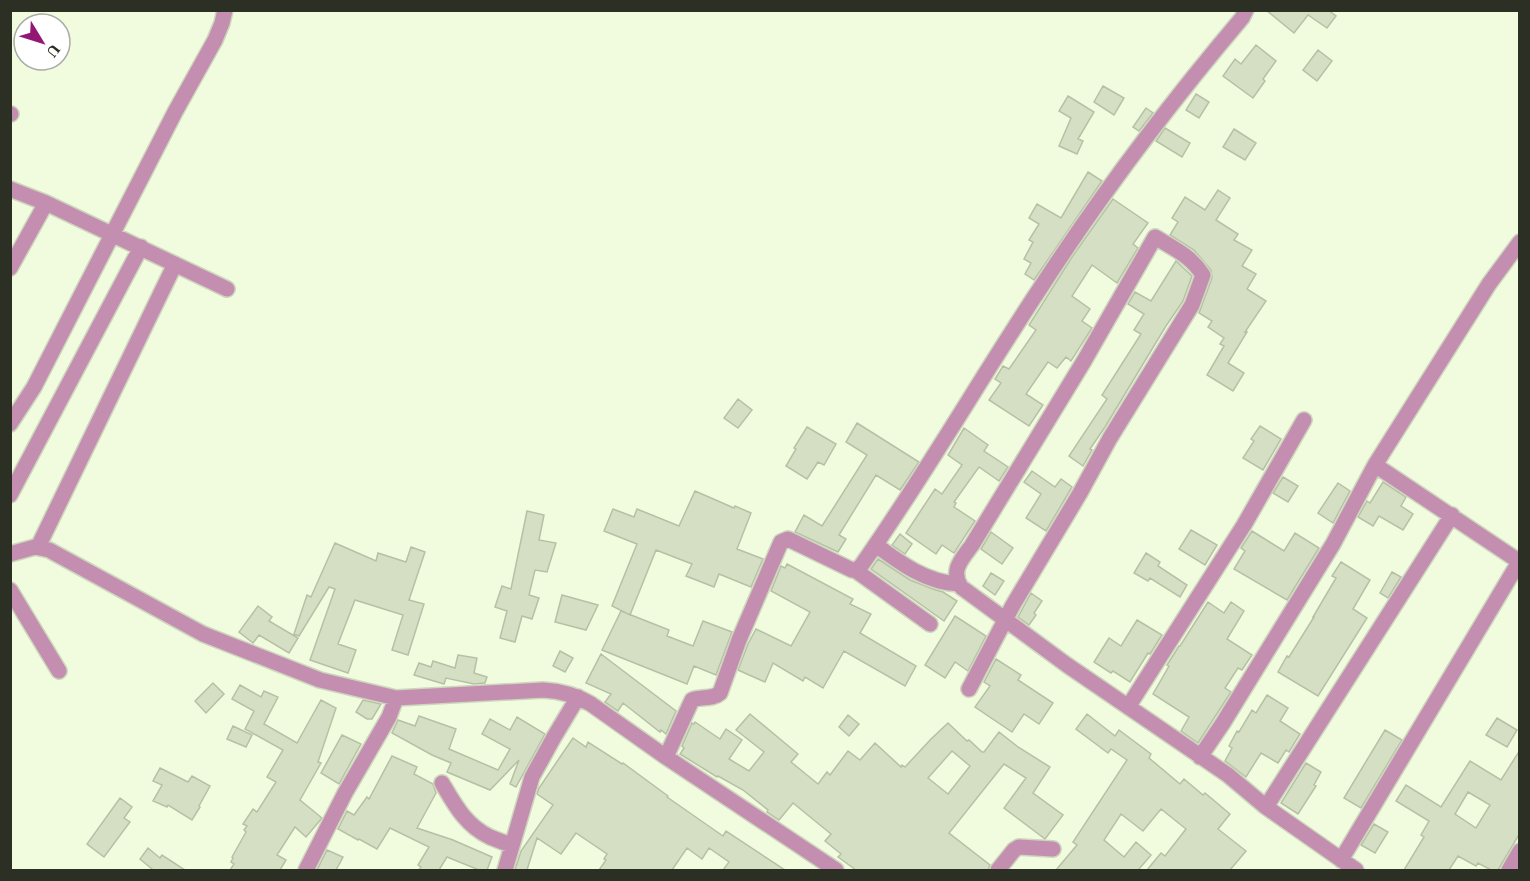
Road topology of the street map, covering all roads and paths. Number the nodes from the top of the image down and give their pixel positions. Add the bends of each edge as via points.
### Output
1 (225, 10) edge
2 (1246, 10) edge
3 (10, 189) edge
4 (46, 202) junction
5 (112, 233) junction
6 (1520, 242) edge
7 (141, 247) junction
8 (175, 264) junction
9 (10, 268) edge
10 (227, 289) dead end
11 (1304, 420) dead end
12 (10, 424) edge
13 (1375, 465) junction
14 (10, 495) edge
15 (1452, 515) junction
16 (876, 544) junction
17 (38, 547) junction
18 (10, 554) edge
19 (1519, 562) edge
20 (855, 570) junction
21 (959, 584) junction
22 (10, 590) edge
23 (1005, 620) junction
24 (930, 624) dead end
25 (59, 671) dead end
26 (969, 689) dead end
27 (578, 697) junction
28 (396, 698) junction
29 (1128, 707) junction
30 (666, 757) junction
31 (1200, 757) junction
32 (442, 783) dead end
33 (1266, 807) junction
34 (512, 846) junction
35 (1053, 849) dead end
36 (1520, 851) edge
37 (1341, 860) junction
38 (306, 870) edge
39 (505, 870) edge
40 (836, 870) edge
41 (998, 870) edge
42 (1356, 870) edge
43 (1509, 870) edge

1 - 5 street via 215,40
2 - 16 street via 1096,206
3 - 4 street
4 - 5 street
4 - 9 street
5 - 7 street
5 - 12 street via 34,387
6 - 13 street via 1489,284
7 - 8 street
7 - 14 street
8 - 10 street
8 - 17 street
11 - 29 street via 1244,525
13 - 15 street
13 - 31 street via 1321,564
15 - 19 street
15 - 33 street
16 - 20 street
16 - 21 street via 932,580
17 - 18 street
17 - 28 street via 203,634 320,680
19 - 37 street
20 - 24 street
20 - 30 street via 788,539 782,540 720,693 692,700
21 - 23 street
21 - 23 street via 958,565 1155,237 1189,257 1203,274 1192,304
22 - 25 street
23 - 26 street
23 - 29 street
27 - 28 street via 543,690
27 - 30 street
27 - 34 street via 532,777
28 - 38 street
29 - 31 street
30 - 40 street
31 - 33 street
32 - 34 street via 468,822 489,837
33 - 37 street
34 - 39 street
35 - 41 street via 1019,847
36 - 43 street
37 - 42 street

